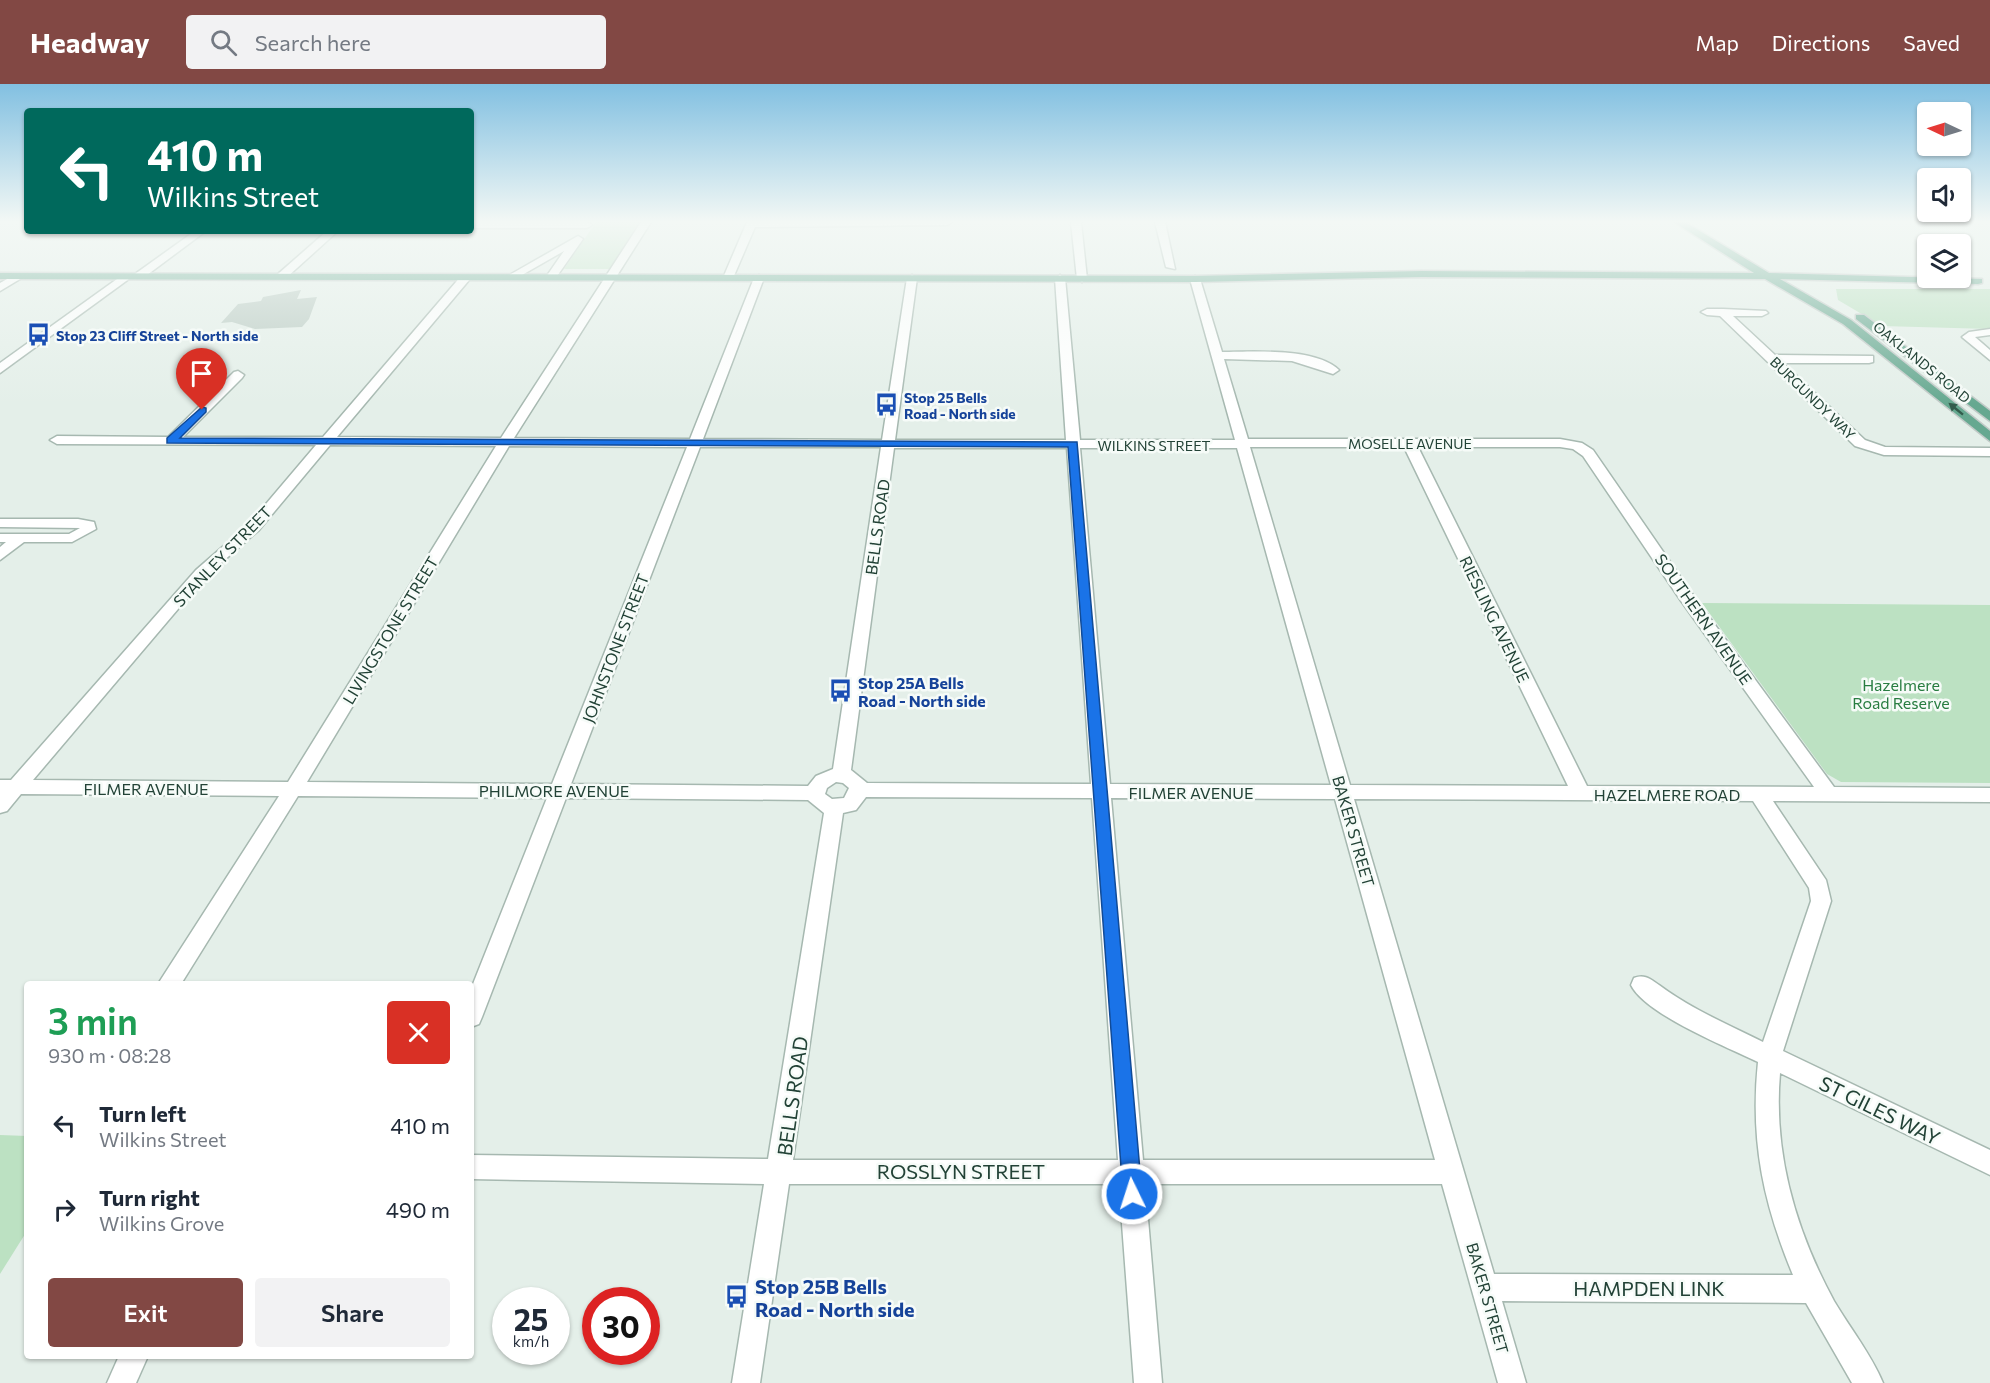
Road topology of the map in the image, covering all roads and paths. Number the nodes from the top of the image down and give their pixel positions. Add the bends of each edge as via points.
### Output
1 (124, 283) edge
2 (461, 283) edge
3 (608, 283) edge
4 (757, 283) edge
5 (911, 283) edge
6 (1060, 283) edge
7 (1196, 283) edge
8 (1703, 283) edge
9 (1790, 283) edge
10 (1802, 283) joint
11 (1844, 283) junction
12 (1869, 283) edge
13 (1827, 287) dead end
14 (1831, 311) junction
15 (1707, 312) dead end
16 (1724, 312) junction
17 (1762, 313) dead end
18 (1990, 332) edge
19 (1218, 356) junction
20 (1990, 356) edge
21 (1773, 358) junction
22 (1869, 359) dead end
23 (1901, 364) junction
24 (1926, 366) junction
25 (0, 369) edge
26 (1333, 370) dead end
27 (238, 375) dead end
28 (1915, 375) junction
29 (1938, 376) junction
30 (1990, 417) edge
31 (1990, 437) edge
32 (57, 440) dead end
33 (171, 441) junction
34 (326, 441) junction
35 (505, 442) junction
36 (695, 442) junction
37 (1242, 442) junction
38 (889, 443) junction
39 (1409, 443) junction
40 (1073, 444) junction
41 (1577, 446) joint
42 (1990, 452) edge
43 (0, 523) edge
44 (0, 538) edge
45 (19, 539) junction
46 (0, 555) edge
47 (841, 775) junction
48 (8, 788) edge
49 (292, 789) junction
50 (560, 790) junction
51 (860, 790) junction
52 (1101, 792) junction
53 (815, 793) junction
54 (1343, 794) junction
55 (1758, 794) junction
56 (1829, 794) junction
57 (1582, 795) junction
58 (1990, 795) edge
59 (0, 806) edge
60 (834, 808) junction
61 (171, 981) edge
62 (1642, 986) dead end
63 (474, 1009) edge
64 (1770, 1056) junction
65 (1990, 1163) edge
66 (474, 1167) edge
67 (1131, 1170) junction
68 (781, 1172) junction
69 (1452, 1172) junction
70 (1485, 1287) junction
71 (1812, 1289) junction
72 (133, 1359) edge
73 (121, 1383) edge
74 (747, 1383) edge
75 (1148, 1383) edge
76 (1512, 1383) edge
77 (1869, 1383) edge

1 - 25 street
2 - 34 street, STANLEY STREET
3 - 35 street, LIVINGSTONE STREET
4 - 36 street, JOHNSTONE STREET
5 - 38 street, BELLS ROAD
6 - 40 street
7 - 19 street, BAKER STREET
8 - 14 main road via 1781,291
9 - 14 main road, OAKLANDS ROAD
10 - 11 main road
10 - 24 main road, OAKLANDS ROAD via 1871,324
11 - 12 main road
11 - 13 main road
14 - 23 main road, OAKLANDS ROAD
15 - 16 street
16 - 17 street
16 - 21 street, BURGUNDY WAY
18 - 20 street via 1968,337
19 - 26 street via 1297,356
19 - 37 street, BAKER STREET
21 - 22 street
21 - 42 street, BURGUNDY WAY via 1860,443 1870,448
23 - 24 main road
23 - 28 main road, OAKLANDS ROAD
24 - 29 main road, OAKLANDS ROAD
27 - 33 street
28 - 29 main road via 1921,372
31 -> 28 main road, OAKLANDS ROAD
29 - 30 main road, OAKLANDS ROAD
32 - 33 street, WILKINS STREET
33 - 34 street, WILKINS STREET
34 - 35 street, WILKINS STREET
34 - 48 street, STANLEY STREET via 254,527 201,573
35 - 36 street, WILKINS STREET
35 - 49 street, LIVINGSTONE STREET
36 - 38 street, WILKINS STREET
36 - 50 street, JOHNSTONE STREET
37 - 39 street, MOSELLE AVENUE
37 - 40 street, WILKINS STREET
37 - 54 street, BAKER STREET
38 - 40 street, WILKINS STREET
38 - 47 street, BELLS ROAD
39 - 41 street, MOSELLE AVENUE
39 - 57 street, RIESLING AVENUE
40 - 52 street
41 - 56 street, SOUTHERN AVENUE via 1588,453
43 - 45 street via 89,525 86,532 72,538
44 - 45 street
45 - 46 street
47 - 51 street via 852,778
47 - 53 street via 821,782
48 - 49 street, FILMER AVENUE
48 - 59 street, STANLEY STREET
49 - 50 street, PHILMORE AVENUE
49 - 61 street, LIVINGSTONE STREET
50 - 53 street, PHILMORE AVENUE
50 - 63 street, JOHNSTONE STREET
51 - 52 street, FILMER AVENUE
51 - 60 street via 849,805
52 - 54 street, FILMER AVENUE
52 - 67 street
53 - 60 street via 819,801
54 - 57 street, HAZELMERE ROAD
54 - 69 street, BAKER STREET
55 - 56 street, HAZELMERE ROAD
55 - 57 street, HAZELMERE ROAD
55 - 64 street via 1819,886 1821,902
56 - 58 street, HAZELMERE ROAD
60 - 68 street, BELLS ROAD
62 - 64 street, ST GILES WAY via 1676,1011
64 - 65 street, ST GILES WAY
64 - 71 street via 1765,1127 1778,1196
66 - 68 street, ROSSLYN STREET
67 - 68 street, ROSSLYN STREET
67 - 69 street, ROSSLYN STREET
67 - 75 street
68 - 74 street, BELLS ROAD
69 - 70 street, BAKER STREET
70 - 71 street, HAMPDEN LINK
70 - 76 street, BAKER STREET
71 - 77 street
72 - 73 street

